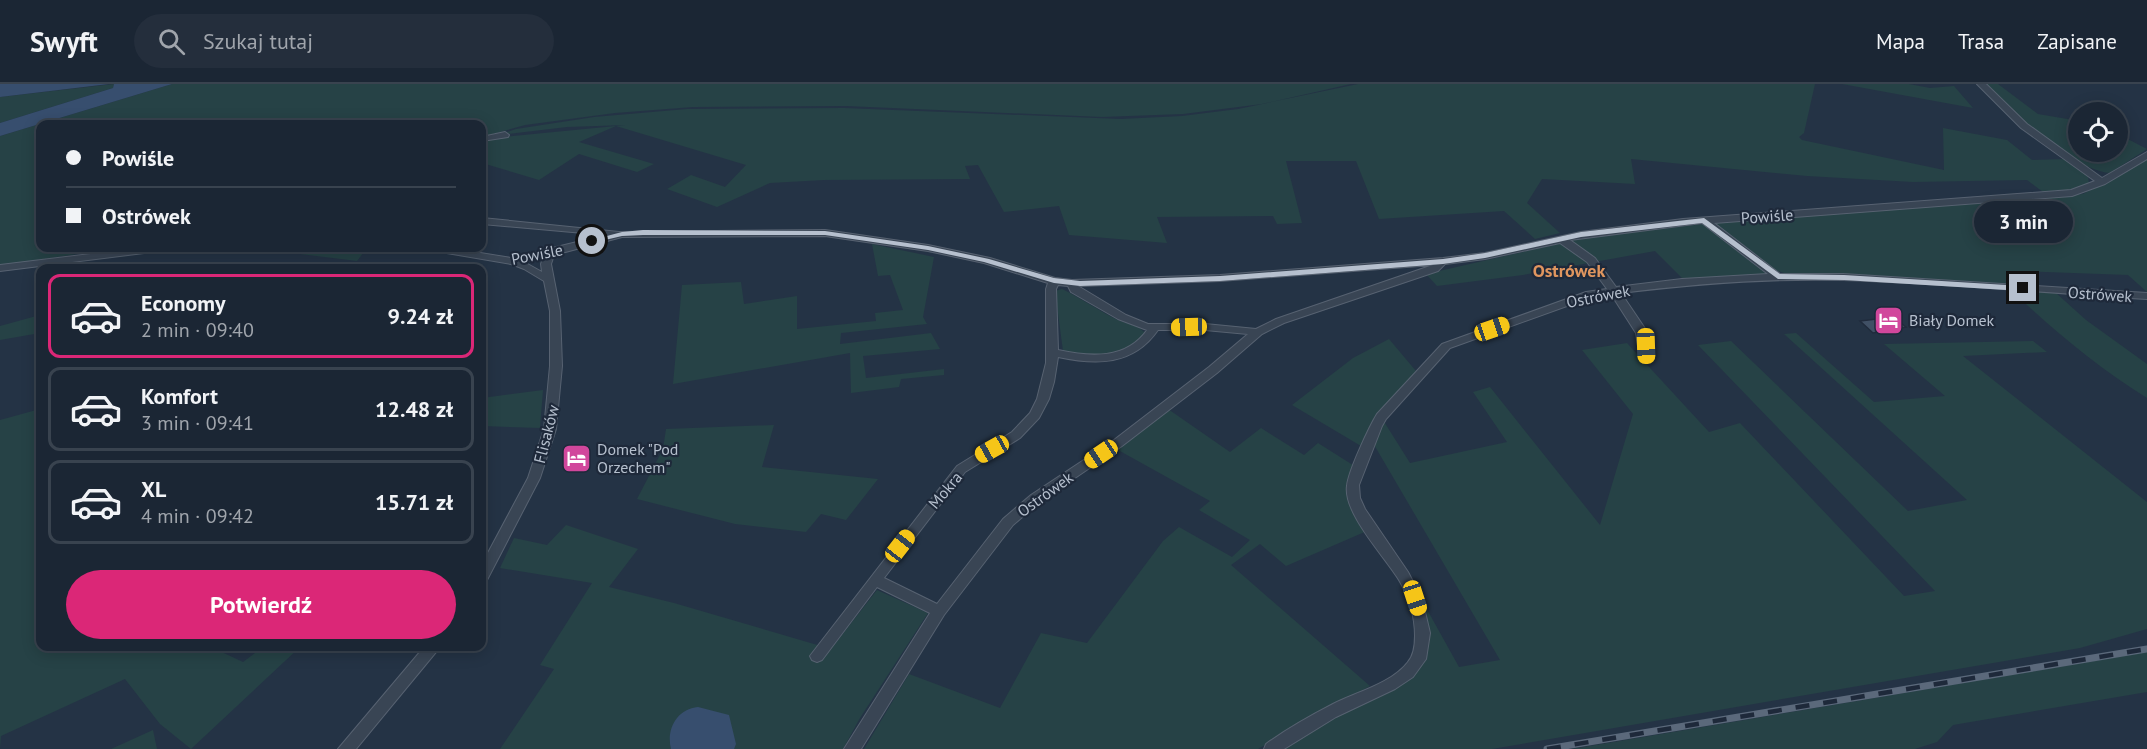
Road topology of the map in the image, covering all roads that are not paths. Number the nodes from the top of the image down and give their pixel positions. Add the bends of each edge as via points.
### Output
1 (1981, 84) edge
2 (505, 135) dead end
3 (486, 138) edge
4 (2147, 155) edge
5 (2102, 182) junction
6 (1704, 220) junction
7 (486, 221) edge
8 (622, 234) junction
9 (1561, 239) junction
10 (128, 252) edge
11 (458, 252) edge
12 (549, 254) junction
13 (511, 261) junction
14 (1443, 261) junction
15 (0, 268) edge
16 (1778, 277) junction
17 (547, 279) junction
18 (1054, 281) junction
19 (1072, 283) junction
20 (1612, 290) junction
21 (2147, 296) edge
22 (1154, 328) junction
23 (1258, 332) junction
24 (1054, 353) junction
25 (1646, 359) dead end
26 (486, 568) edge
27 (875, 580) junction
28 (939, 610) junction
29 (430, 651) edge
30 (817, 656) dead end
31 (346, 749) edge
32 (852, 749) edge
33 (1272, 749) edge

1 - 5 street via 2024,126
2 - 3 street
4 - 5 street, Powiśle
5 - 6 street, Powiśle via 2072,193
6 - 9 street, Powiśle
6 - 16 street
7 - 8 street
8 - 12 street, Powiśle
8 - 18 street, Powiśle via 794,232 858,236 958,254
9 - 14 street, Powiśle
9 - 20 street via 1591,260
10 - 15 street
11 - 13 street, Powiśle
12 - 13 street, Powiśle
12 - 17 street, Flisaków
13 - 17 street
14 - 19 street, Powiśle via 1220,279
14 - 23 street, Ostrówek via 1434,269
16 - 20 street, Ostrówek
16 - 21 street, Ostrówek via 1844,277
17 - 26 street, Flisaków via 555,310 556,366 550,429 534,478
18 - 19 street, Powiśle
18 - 24 street, Mokra via 1050,290
19 - 22 street via 1075,290 1122,317
20 - 25 street via 1642,333
20 - 33 street, Ostrówek via 1551,306 1446,346 1381,417 1353,485 1354,498 1415,598 1422,624 1420,655 1413,667 1398,678
22 - 23 street
22 - 24 street via 1144,343 1120,356 1090,359
23 - 28 street, Ostrówek via 1118,443 1036,498 1008,522
24 - 27 street, Mokra via 1042,402 1034,417 1023,429 962,469
27 - 28 street
27 - 30 street, Mokra
28 - 32 street, Ostrówek
29 - 31 street

